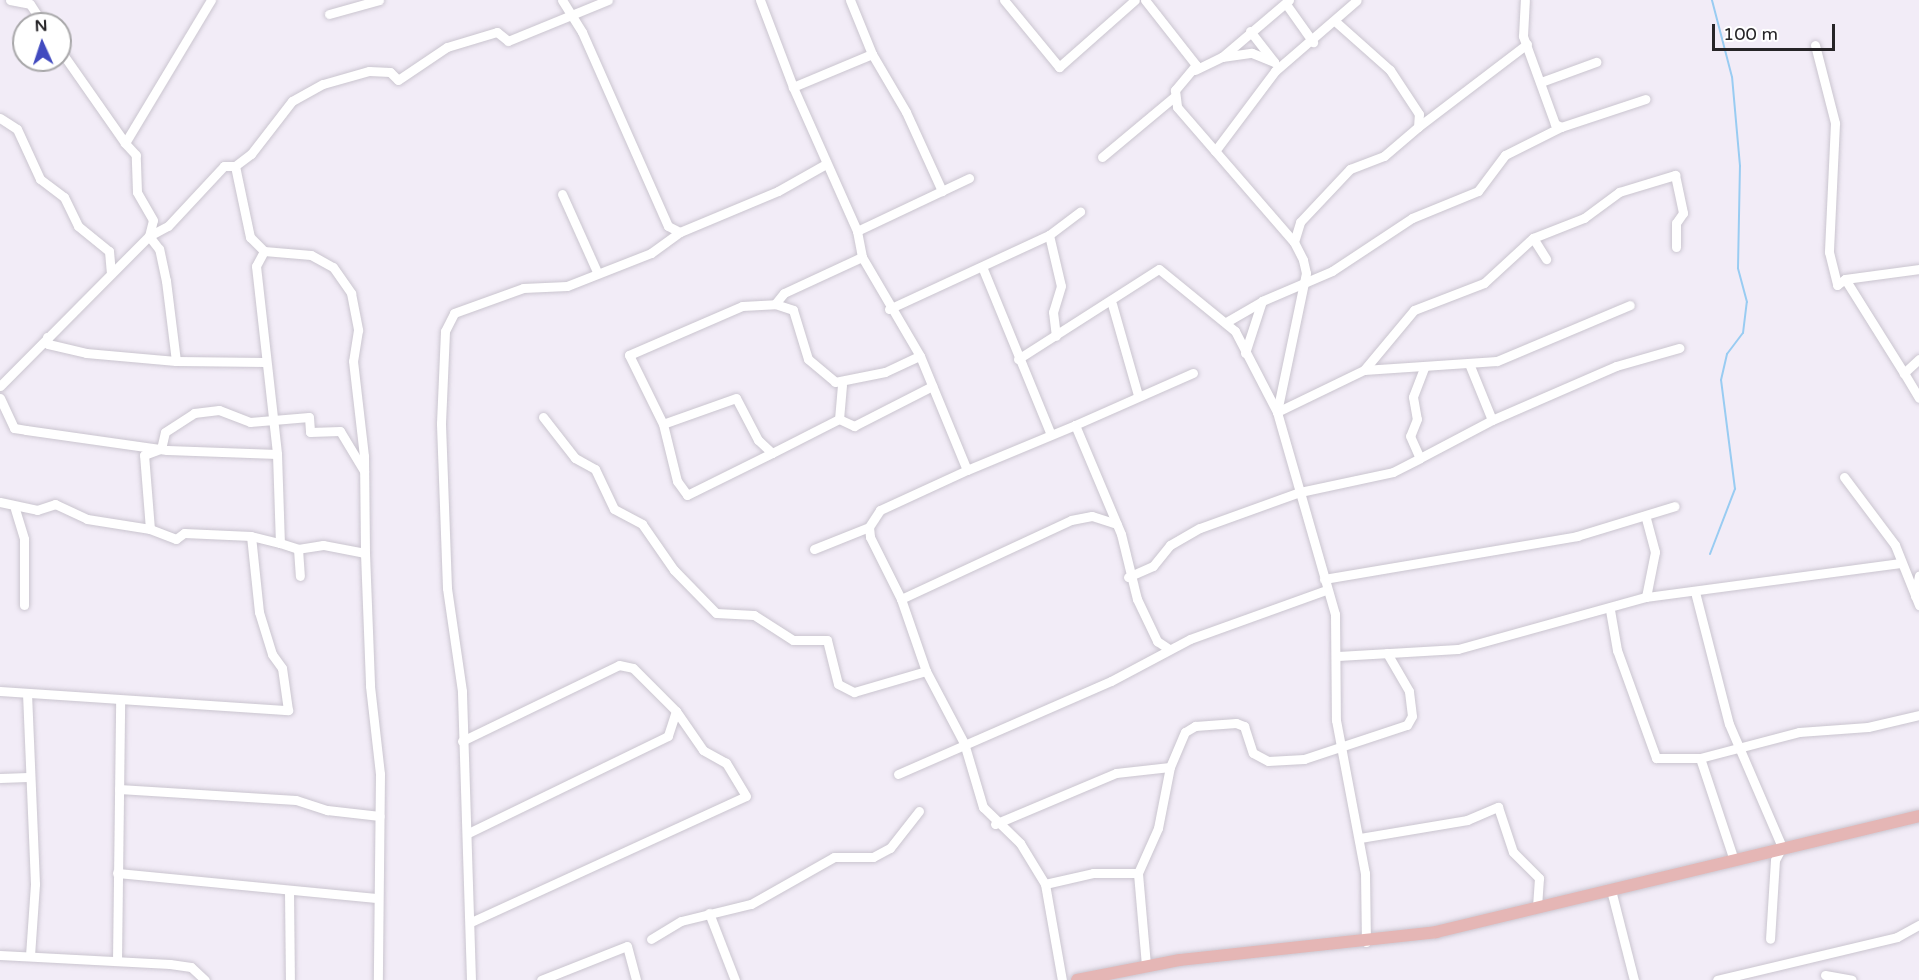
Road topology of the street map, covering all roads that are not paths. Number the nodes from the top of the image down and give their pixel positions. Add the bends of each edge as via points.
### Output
1 (10, 0) edge
2 (211, 0) edge
3 (379, 0) edge
4 (561, 0) edge
5 (608, 0) edge
6 (760, 0) edge
7 (850, 0) edge
8 (1004, 0) edge
9 (1135, 0) edge
10 (1145, 0) edge
11 (1357, 0) edge
12 (1526, 0) edge
13 (1288, 2) edge
14 (35, 12) edge
15 (329, 14) dead end
16 (572, 14) junction
17 (1335, 21) junction
18 (1250, 31) junction
19 (1313, 42) junction
20 (1527, 44) junction
21 (1815, 45) dead end
22 (872, 54) junction
23 (1222, 57) junction
24 (1596, 62) dead end
25 (1275, 67) junction
26 (72, 68) edge
27 (1195, 70) junction
28 (1542, 82) junction
29 (793, 87) junction
30 (1174, 97) junction
31 (1645, 99) dead end
32 (0, 118) edge
33 (1418, 127) junction
34 (1561, 127) junction
35 (1220, 138) junction
36 (1207, 142) junction
37 (125, 143) junction
38 (1215, 151) junction
39 (1102, 157) dead end
40 (826, 164) junction
41 (236, 165) junction
42 (969, 178) dead end
43 (942, 191) junction
44 (562, 194) dead end
45 (1080, 212) dead end
46 (857, 231) junction
47 (680, 232) junction
48 (1049, 235) junction
49 (149, 237) junction
50 (1533, 238) junction
51 (1294, 242) junction
52 (1676, 247) dead end
53 (264, 251) junction
54 (862, 257) junction
55 (1546, 259) dead end
56 (983, 269) junction
57 (1919, 269) edge
58 (111, 272) junction
59 (597, 272) junction
60 (1309, 276) junction
61 (1845, 279) junction
62 (1302, 285) junction
63 (1262, 301) junction
64 (776, 304) junction
65 (1112, 304) junction
66 (1630, 305) dead end
67 (889, 309) junction
68 (1227, 321) junction
69 (1056, 336) junction
70 (46, 337) junction
71 (1679, 348) dead end
72 (1245, 352) junction
73 (920, 356) junction
74 (1018, 359) junction
75 (1919, 359) edge
76 (176, 361) junction
77 (265, 362) junction
78 (1470, 366) junction
79 (1424, 368) junction
80 (1364, 370) junction
81 (1193, 373) dead end
82 (1904, 373) junction
83 (842, 385) junction
84 (0, 386) edge
85 (932, 386) junction
86 (1138, 394) junction
87 (0, 398) edge
88 (1919, 398) edge
89 (1277, 412) junction
90 (543, 417) dead end
91 (839, 419) junction
92 (271, 420) junction
93 (1492, 420) junction
94 (663, 424) junction
95 (1075, 425) junction
96 (1051, 435) junction
97 (161, 449) junction
98 (772, 453) junction
99 (277, 454) junction
100 (1420, 458) junction
101 (967, 470) junction
102 (364, 471) junction
103 (1844, 477) dead end
104 (1300, 492) junction
105 (0, 502) edge
106 (1675, 506) dead end
107 (15, 509) junction
108 (1646, 519) junction
109 (1117, 524) junction
110 (869, 527) junction
111 (150, 529) junction
112 (251, 536) junction
113 (280, 543) junction
114 (298, 549) junction
115 (814, 549) dead end
116 (365, 552) junction
117 (1900, 563) junction
118 (1919, 575) edge
119 (300, 576) dead end
120 (1128, 577) junction
121 (1324, 579) junction
122 (1326, 590) junction
123 (1695, 592) junction
124 (1646, 597) junction
125 (901, 599) junction
126 (1917, 601) edge
127 (24, 605) dead end
128 (1610, 610) junction
129 (1169, 649) junction
130 (1387, 653) junction
131 (1338, 656) junction
132 (926, 670) junction
133 (0, 691) edge
134 (27, 693) junction
135 (120, 703) junction
136 (676, 711) junction
137 (1919, 715) edge
138 (462, 741) junction
139 (964, 743) junction
140 (1344, 747) junction
141 (1739, 747) junction
142 (1700, 758) junction
143 (1170, 767) junction
144 (898, 774) dead end
145 (28, 777) junction
146 (0, 778) edge
147 (119, 789) junction
148 (919, 811) dead end
149 (380, 816) junction
150 (1919, 816) edge
151 (995, 824) junction
152 (468, 833) junction
153 (1360, 838) junction
154 (1782, 847) junction
155 (1734, 860) junction
156 (117, 873) junction
157 (1138, 873) junction
158 (1045, 884) junction
159 (1611, 890) junction
160 (289, 891) junction
161 (377, 898) junction
162 (1537, 908) junction
163 (709, 913) junction
164 (471, 922) junction
165 (1919, 925) edge
166 (651, 939) dead end
167 (1770, 939) dead end
168 (1366, 942) junction
169 (0, 955) edge
170 (30, 956) junction
171 (1815, 959) junction
172 (117, 961) junction
173 (1146, 965) junction
174 (1825, 977) edge
175 (545, 979) edge
176 (205, 980) edge
177 (290, 980) edge
178 (378, 980) edge
179 (471, 980) edge
180 (636, 980) edge
181 (735, 980) edge
182 (1062, 980) edge
183 (1077, 980) edge
184 (1634, 980) edge
185 (1717, 980) edge
186 (1852, 980) edge

1 - 14 street via 30,4
2 - 37 street
3 - 15 street
4 - 16 street
5 - 16 street
6 - 29 street
7 - 22 street
8 - 9 street via 1059,67
10 - 27 street via 1194,60
11 - 17 street
12 - 20 street via 1520,24
13 - 18 street
13 - 19 street
16 - 41 street via 508,41 496,32 447,47 398,80 390,72 369,71 323,84 292,101 251,154
16 - 47 street via 668,226
17 - 19 street
17 - 33 street via 1389,70 1419,114
18 - 23 street
18 - 25 street
19 - 25 street
20 - 28 street
20 - 33 street
21 - 61 street via 1835,123 1829,252 1837,285
22 - 29 street
22 - 43 street via 906,112
23 - 25 street via 1252,53
23 - 27 street
24 - 28 street
25 - 35 street
26 - 37 street
27 - 30 street
28 - 34 street via 1555,124
29 - 40 street
30 - 36 street
30 - 39 street
31 - 34 street
32 - 58 street via 17,129 40,179 64,197 78,226 109,251
33 - 51 street via 1384,156 1350,169 1300,222
34 - 60 street via 1505,155 1478,191 1412,218
35 - 36 street
35 - 38 street
36 - 38 street
37 - 49 street via 136,155 137,192 153,220
38 - 51 street
40 - 46 street
40 - 47 street via 778,191
41 - 49 street via 224,166 168,226
41 - 53 street via 246,230
42 - 43 street
43 - 46 street
44 - 59 street
45 - 48 street
46 - 54 street
47 - 59 street via 651,253
48 - 56 street
48 - 69 street via 1061,286 1053,312
49 - 58 street
49 - 76 street via 161,260
50 - 52 street via 1584,218 1619,192 1675,175 1683,213 1676,223
50 - 55 street
50 - 80 street via 1484,283 1414,310
51 - 60 street
53 - 77 street via 256,266
53 - 102 street via 311,255 333,267 351,293
54 - 64 street via 784,293
54 - 67 street
56 - 67 street
56 - 74 street
57 - 61 street
58 - 70 street
59 - 138 street via 567,286 523,288 454,313 445,331 441,423 447,588 462,691
60 - 62 street
61 - 82 street
62 - 63 street
62 - 89 street
63 - 68 street
63 - 72 street
64 - 83 street via 793,310 812,367
64 - 94 street via 742,306 629,355
65 - 68 street via 1159,269
65 - 69 street
65 - 86 street
66 - 78 street via 1497,361
67 - 73 street
68 - 72 street
69 - 74 street
70 - 76 street via 48,344 86,353
70 - 84 street
71 - 93 street via 1616,366
72 - 89 street
73 - 83 street
73 - 85 street
74 - 96 street
75 - 82 street
76 - 77 street
77 - 92 street
78 - 79 street
78 - 93 street
79 - 80 street
79 - 100 street via 1413,397 1418,419 1410,436
80 - 89 street
81 - 86 street
82 - 88 street
83 - 91 street
85 - 91 street via 854,426
85 - 101 street
86 - 95 street
87 - 97 street via 14,428
89 - 104 street
90 - 132 street via 575,458 595,469 614,509 642,524 674,570 716,613 754,615 793,640 827,640 838,684 854,692
91 - 98 street
92 - 97 street via 250,422 219,410 194,412 165,432
92 - 99 street
92 - 102 street via 309,417 310,432 340,431
93 - 100 street
94 - 98 street via 736,398 758,440
94 - 98 street via 676,481 687,495
95 - 96 street
95 - 109 street
96 - 101 street
97 - 99 street
97 - 111 street via 144,455
99 - 113 street
100 - 104 street via 1393,472
101 - 110 street via 880,510
102 - 116 street
103 - 117 street via 1895,544
104 - 120 street via 1200,528 1170,545 1153,566
104 - 121 street
105 - 107 street
106 - 108 street
107 - 111 street via 55,504 87,519
107 - 127 street via 24,539
108 - 121 street via 1577,536
108 - 124 street via 1655,552
109 - 120 street
109 - 125 street via 1092,516 1071,520
110 - 115 street
110 - 125 street via 878,557
111 - 112 street via 176,539 184,533
112 - 113 street
112 - 135 street via 259,612 272,654 282,668 288,710
113 - 114 street
114 - 116 street via 323,545
114 - 119 street
116 - 149 street
117 - 123 street
117 - 126 street
118 - 126 street
120 - 129 street via 1157,641
121 - 122 street
122 - 129 street
122 - 131 street via 1337,625
123 - 124 street
123 - 141 street via 1728,724
124 - 128 street
125 - 132 street
128 - 130 street via 1458,649
128 - 142 street via 1617,650 1656,758
129 - 139 street via 1111,681
130 - 131 street
130 - 140 street via 1407,682 1411,722
131 - 140 street via 1336,720
132 - 139 street
133 - 134 street
134 - 135 street
134 - 145 street
135 - 147 street
136 - 138 street via 633,668 619,665
136 - 152 street via 668,736
136 - 164 street via 703,750 726,763 746,796
137 - 141 street
138 - 152 street
139 - 144 street
139 - 151 street via 975,789
140 - 143 street via 1304,759 1268,760 1253,753 1244,726 1195,726 1185,732
140 - 153 street
141 - 142 street
141 - 154 street
142 - 155 street
143 - 151 street via 1116,773
143 - 157 street via 1158,828
145 - 146 street
145 - 170 street via 34,884
147 - 149 street via 296,800 327,810
147 - 156 street
148 - 163 street via 890,848 873,857 834,857 751,904
149 - 161 street
150 - 154 main road
151 - 158 street via 1020,843
152 - 164 street
153 - 162 street via 1457,822 1498,807 1513,852 1539,878
153 - 168 street
154 - 155 main road
154 - 167 street via 1775,860
155 - 159 main road
156 - 160 street
156 - 172 street
157 - 158 street via 1094,873
157 - 173 street
158 - 182 street
159 - 162 main road
159 - 184 street
160 - 161 street via 319,889
160 - 177 street
161 - 178 street
162 - 168 main road via 1467,926
163 - 166 street
163 - 181 street
164 - 179 street
165 - 171 street via 1897,937
168 - 173 main road
169 - 170 street
170 - 172 street
171 - 174 street
171 - 185 street
172 - 176 street via 184,965
173 - 183 main road
174 - 186 street
175 - 180 street via 627,946

